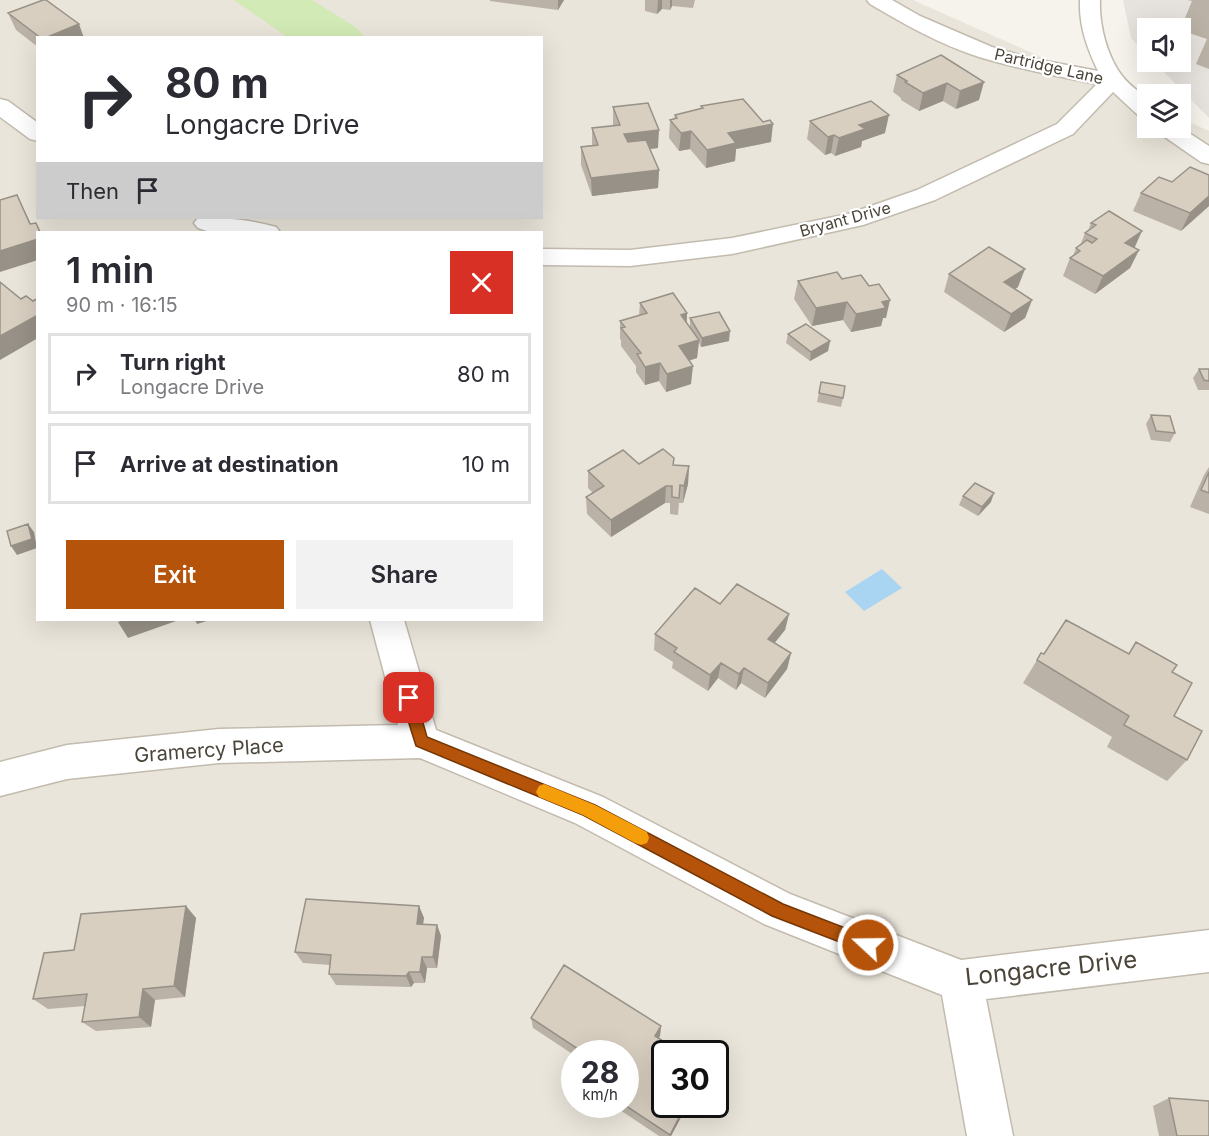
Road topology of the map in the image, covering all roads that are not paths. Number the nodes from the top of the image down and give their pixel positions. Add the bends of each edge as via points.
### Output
1 (877, 0) edge
2 (1090, 0) edge
3 (1113, 80) junction
4 (1137, 102) edge
5 (0, 106) edge
6 (36, 133) edge
7 (1181, 138) edge
8 (1209, 157) edge
9 (204, 224) edge
10 (259, 231) edge
11 (543, 257) edge
12 (387, 621) edge
13 (421, 741) junction
14 (0, 779) edge
15 (1209, 951) edge
16 (961, 981) junction
17 (990, 1136) edge

1 - 3 street, Partridge Lane via 984,51 1028,64
2 - 3 street via 1096,45
3 - 4 street, Partridge Lane
3 - 11 street, Bryant Drive via 1065,129 926,195 854,220 732,246 642,257
5 - 6 street
7 - 8 street
9 - 10 street
12 - 13 street
13 - 14 street, Gramercy Place via 219,746 67,762
13 - 16 street, Longacre Drive via 589,810 778,910
15 - 16 street, Longacre Drive
16 - 17 street

